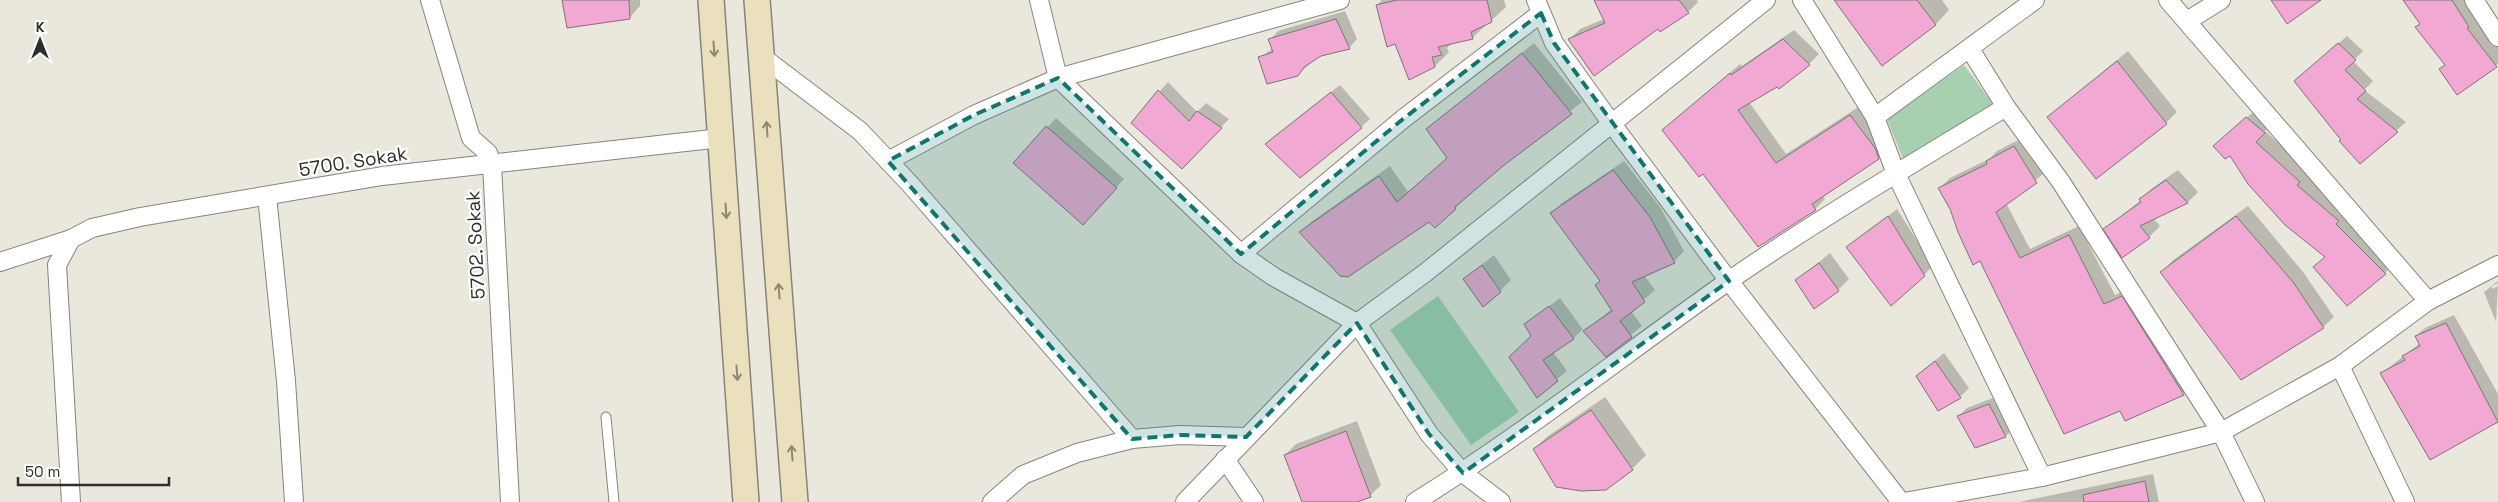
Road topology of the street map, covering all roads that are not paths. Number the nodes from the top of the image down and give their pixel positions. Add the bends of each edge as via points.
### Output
1 (430, 0) edge
2 (711, 0) edge
3 (757, 0) edge
4 (1039, 0) edge
5 (1340, 0) edge
6 (1766, 0) edge
7 (1802, 0) edge
8 (2035, 0) edge
9 (2168, 0) edge
10 (2221, 0) edge
11 (2474, 0) edge
12 (1538, 6) edge
13 (2187, 21) junction
14 (2498, 37) edge
15 (1970, 49) junction
16 (761, 56) junction
17 (1058, 78) junction
18 (2006, 108) junction
19 (1875, 116) junction
20 (1612, 124) junction
21 (720, 138) junction
22 (888, 161) junction
23 (492, 165) junction
24 (1896, 174) junction
25 (267, 196) junction
26 (71, 239) junction
27 (1241, 254) junction
28 (0, 262) edge
29 (2498, 265) edge
30 (1729, 281) junction
31 (2428, 301) junction
32 (1357, 323) junction
33 (2340, 366) junction
34 (606, 417) dead end
35 (2221, 432) junction
36 (1246, 437) junction
37 (1132, 440) junction
38 (1225, 459) junction
39 (1462, 473) junction
40 (2042, 477) junction
41 (71, 502) edge
42 (294, 502) edge
43 (510, 502) edge
44 (614, 502) edge
45 (746, 502) edge
46 (795, 502) edge
47 (992, 502) edge
48 (1185, 502) edge
49 (1254, 502) edge
50 (1415, 502) edge
51 (1501, 502) edge
52 (1900, 502) edge
53 (1904, 502) edge
54 (2255, 502) edge
55 (2405, 502) edge

1 - 23 street, 5702. Sokak via 471,138 488,154
2 -> 21 main road
3 - 16 main road
4 - 17 street
5 - 17 street
6 - 20 street
7 - 19 street
8 - 15 street
9 - 13 street
10 - 13 street
11 - 14 street
12 - 20 street via 1554,43
12 - 27 street
13 - 31 street
15 - 18 street
15 - 19 street
16 - 22 street via 860,131
46 -> 16 main road
17 - 22 street via 974,114
17 - 27 street
18 - 24 street
18 - 35 street via 2061,182
19 - 24 street
20 - 30 street
20 - 32 street
21 - 23 street, 5700. Sokak
21 -> 45 main road
22 - 37 street
23 - 25 street, 5700. Sokak via 382,176
23 - 43 street, 5702. Sokak
24 - 30 street
24 - 40 street
25 - 26 street, 5700. Sokak via 140,217 92,228
25 - 42 street via 286,381
26 - 28 street, 5700. Sokak
26 - 41 street via 57,265
27 - 32 street via 1274,277
29 - 31 street
30 - 39 street
30 - 52 street
31 - 33 street
32 - 36 street
32 - 39 street via 1429,434
33 - 35 street
33 - 55 street
34 - 44 lane
35 - 40 street
35 - 54 street
36 - 37 street via 1180,435
36 - 38 street
37 - 47 street via 1077,453 1023,475
38 - 48 street
38 - 49 street
39 - 50 street
39 - 51 street
40 - 53 street

